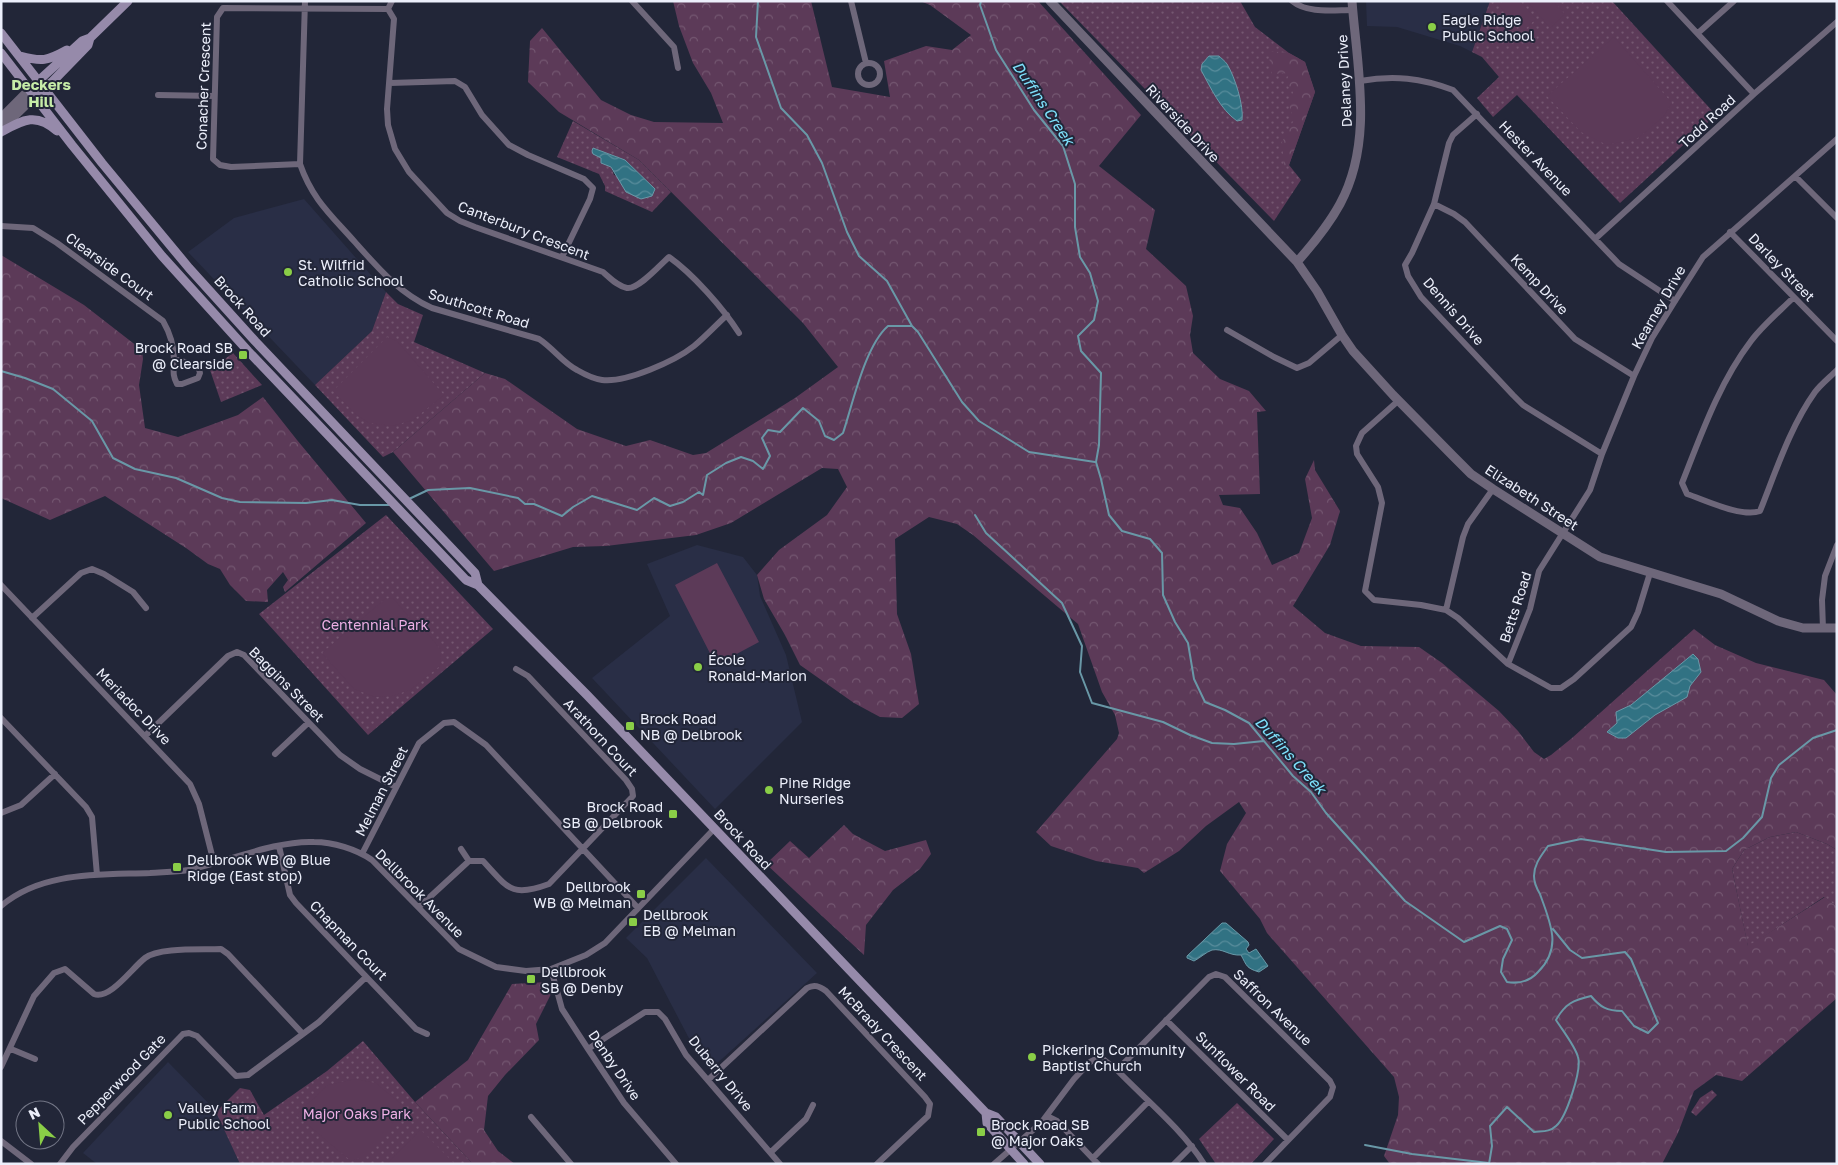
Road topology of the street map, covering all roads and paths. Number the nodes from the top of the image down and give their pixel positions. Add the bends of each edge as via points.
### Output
1 (128, 1) edge
2 (392, 1) edge
3 (632, 1) edge
4 (851, 1) edge
5 (1050, 1) edge
6 (1292, 1) edge
7 (1667, 1) edge
8 (1734, 1) edge
9 (305, 5) edge
10 (1352, 6) edge
11 (388, 9) junction
12 (1837, 22) edge
13 (1, 33) edge
14 (1698, 33) junction
15 (86, 39) junction
16 (1, 53) edge
17 (20, 56) junction
18 (866, 63) dead end
19 (678, 68) dead end
20 (39, 80) junction
21 (1360, 81) junction
22 (390, 83) junction
23 (45, 88) junction
24 (33, 93) junction
25 (1754, 94) junction
26 (158, 95) dead end
27 (214, 96) junction
28 (1476, 114) junction
29 (1, 118) edge
30 (1, 130) edge
31 (1837, 139) edge
32 (72, 144) junction
33 (300, 164) junction
34 (1795, 176) junction
35 (1434, 204) junction
36 (1837, 218) edge
37 (1, 226) edge
38 (1730, 232) junction
39 (1595, 239) junction
40 (562, 258) junction
41 (1297, 262) junction
42 (1794, 297) junction
43 (1675, 301) junction
44 (727, 315) junction
45 (1227, 330) dead end
46 (739, 333) dead end
47 (1342, 335) junction
48 (1837, 341) edge
49 (174, 359) junction
50 (1837, 370) edge
51 (1634, 376) junction
52 (1398, 401) junction
53 (1602, 454) junction
54 (1493, 489) junction
55 (1563, 533) junction
56 (1837, 545) edge
57 (1650, 573) junction
58 (1, 585) edge
59 (478, 585) junction
60 (146, 608) dead end
61 (1446, 610) junction
62 (32, 618) junction
63 (1823, 628) junction
64 (1837, 628) edge
65 (1508, 664) junction
66 (516, 669) dead end
67 (1, 718) edge
68 (308, 723) junction
69 (145, 736) junction
70 (275, 754) dead end
71 (55, 774) junction
72 (396, 787) junction
73 (1, 813) edge
74 (714, 829) junction
75 (279, 846) junction
76 (461, 849) dead end
77 (583, 849) junction
78 (362, 854) junction
79 (469, 861) junction
80 (214, 863) junction
81 (97, 875) junction
82 (1, 906) edge
83 (419, 907) junction
84 (638, 908) junction
85 (551, 969) junction
86 (366, 976) junction
87 (1166, 1020) junction
88 (303, 1034) junction
89 (427, 1034) dead end
90 (11, 1049) junction
91 (588, 1049) junction
92 (35, 1059) dead end
93 (1, 1068) edge
94 (1117, 1070) junction
95 (708, 1080) junction
96 (1148, 1102) junction
97 (813, 1106) dead end
98 (986, 1113) junction
99 (1047, 1116) junction
100 (531, 1118) dead end
101 (1288, 1140) junction
102 (1, 1141) edge
103 (1020, 1142) junction
104 (1192, 1146) junction
105 (1010, 1149) junction
106 (771, 1152) junction
107 (1093, 1158) junction
108 (31, 1164) edge
109 (60, 1164) edge
110 (571, 1164) edge
111 (676, 1164) edge
112 (780, 1164) edge
113 (877, 1164) edge
114 (994, 1164) edge
115 (1024, 1164) edge
116 (1040, 1164) edge
117 (1098, 1164) edge
118 (1174, 1164) edge
119 (1204, 1164) edge
120 (1264, 1164) edge

1 - 15 main road
2 - 11 street
3 - 19 street via 674,47
4 - 18 street
5 - 41 street, Riverside Drive
6 - 10 street via 1313,10
7 - 14 street
8 - 14 street
9 - 11 street
9 - 27 street, Conacher Crescent via 223,8 216,17
9 - 33 street, Southcott Road
10 - 21 street, Delaney Drive
11 - 22 street, Canterbury Crescent via 394,19
12 - 25 street, Todd Road
13 - 17 main road, Brock Road
14 - 25 street
15 - 17 main road via 50,59
15 - 20 main road
15 - 23 main road via 88,45
16 - 24 main road, Brock Road
17 - 20 main road, Brock Road
20 - 23 main road, Brock Road
20 - 24 main road
21 - 28 street, Hester Avenue via 1395,77 1443,86 1454,90
21 - 41 street, Delaney Drive via 1360,135 1352,174 1329,223
22 - 40 street, Canterbury Crescent via 388,117 394,149 409,172 446,213 475,228
22 - 40 street via 455,81 465,87 482,115 509,145 584,179 593,188
23 - 24 main road
23 - 59 main road, Brock Road via 189,268 475,573
24 - 29 street
24 - 30 street
24 - 32 main road, Brock Road
25 - 39 street, Todd Road
26 - 27 street
27 - 33 street, Conacher Crescent via 213,159 220,166
28 - 35 street, Dennis Drive via 1453,135 1449,143
28 - 39 street, Hester Avenue
30 - 32 main road via 34,118 49,123
31 - 34 street, Kearney Drive
32 - 59 main road, Brock Road via 162,256 248,351 466,580
33 - 44 street, Southcott Road via 324,208 387,279 401,290 432,308 539,339 575,370 586,375 602,380 620,378 659,366 695,345
34 - 36 street
34 - 38 street, Kearney Drive
35 - 51 street, Kemp Drive via 1465,222 1575,339
35 - 53 street, Dennis Drive via 1405,264 1408,276 1421,297 1523,405
37 - 49 street, Clearside Court via 33,228 163,320 170,334
38 - 42 street, Darley Street
38 - 43 street, Kearney Drive via 1703,257
39 - 43 street, Hester Avenue via 1618,264
40 - 44 street, Canterbury Crescent via 603,272 617,284 628,288 636,286 668,257 679,264
41 - 47 street, Elizabeth Street
42 - 48 street, Darley Street
42 - 50 street via 1751,340 1727,380 1682,483 1687,494 1746,513 1760,511 1800,419 1816,392
43 - 51 street, Kearney Drive
44 - 46 street, Canterbury Crescent
45 - 47 street via 1297,368 1309,363
47 - 52 street, Elizabeth Street
49 - 49 street, Clearside Court via 173,376 177,384 198,378 198,366
51 - 53 street, Kearney Drive
52 - 54 street, Elizabeth Street via 1471,474
52 - 61 street via 1362,433 1356,446 1357,454 1378,487 1382,503 1365,591 1374,600 1421,604
53 - 55 street, Kearney Drive via 1590,490
54 - 55 street, Elizabeth Street
54 - 61 street via 1468,524
55 - 57 street, Elizabeth Street via 1600,557
55 - 65 street, Betts Road via 1539,571 1530,609
56 - 63 street via 1825,576
57 - 63 street, Elizabeth Street via 1721,594 1778,621 1803,628
57 - 65 street via 1631,627 1568,684 1551,688
58 - 62 street, Meriadoc Drive
59 - 74 main road, Brock Road
60 - 62 street via 133,592 92,569 81,572
61 - 65 street
62 - 69 street, Meriadoc Drive
63 - 64 street, Elizabeth Street
66 - 77 street, Arathorn Court via 528,676 632,789 632,796
67 - 71 street
68 - 69 street, Baggins Street via 244,655 237,652 228,656
68 - 70 street
68 - 72 street, Baggins Street via 340,755
69 - 80 street, Meriadoc Drive via 190,784 199,804
71 - 73 street via 21,805
71 - 81 street via 92,817
72 - 77 street, Melman Street via 419,743 444,723 454,722 486,744
72 - 78 street, Melman Street
74 - 84 street, Dellbrook Avenue
74 - 98 main road, Brock Road
75 - 78 street, Dellbrook Avenue via 316,842
75 - 80 street, Dellbrook Avenue
75 - 86 street, Chapman Court via 290,895
76 - 79 street
77 - 79 street, Arathorn Court via 549,884 533,890 511,889 483,861
77 - 84 street, Melman Street
78 - 83 street, Dellbrook Avenue
79 - 83 street
80 - 81 street, Dellbrook Avenue via 187,870
81 - 82 street, Dellbrook Avenue via 47,881
83 - 85 street, Dellbrook Avenue via 459,949 477,959 496,967 526,972
84 - 85 street, Dellbrook Avenue via 605,943 586,955
85 - 91 street, Denby Drive via 562,1009
86 - 88 street, Pepperwood Gate via 320,1022
86 - 89 street, Chapman Court via 416,1029
87 - 94 street, Saffron Avenue
87 - 101 street, Sunflower Road
87 - 101 street, Saffron Avenue via 1209,977 1216,974 1225,977 1332,1084 1330,1097
88 - 90 street via 221,949 162,952 146,956 108,993 98,996 65,970 54,973 34,996
88 - 109 street, Pepperwood Gate via 243,1077 236,1076 197,1036 182,1034
90 - 92 street
90 - 93 street
91 - 95 street, Duberry Drive via 645,1012 658,1012
91 - 111 street, Denby Drive via 624,1103
94 - 96 street
94 - 99 street via 1103,1059 1090,1062
95 - 106 street, Duberry Drive
95 - 113 street, McBrady Crescent via 807,988 820,986 930,1104 928,1116
96 - 104 street
96 - 107 street
97 - 106 street via 806,1118
98 - 103 main road, Brock Road via 996,1117
98 - 105 main road, Brock Road via 987,1123
99 - 103 street
99 - 107 street via 1057,1121
100 - 110 street
101 - 120 street, Saffron Avenue
102 - 108 street
103 - 105 street
103 - 116 main road, Brock Road
104 - 118 street
104 - 119 street
105 - 114 street
105 - 115 main road, Brock Road
106 - 112 street, Duberry Drive
107 - 117 street

